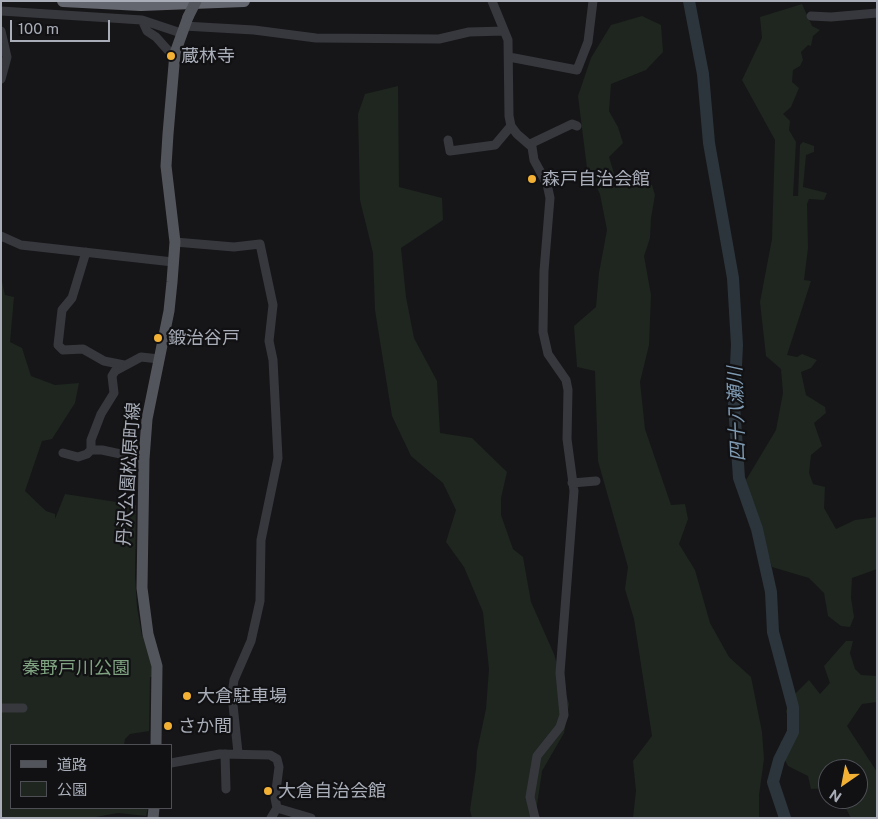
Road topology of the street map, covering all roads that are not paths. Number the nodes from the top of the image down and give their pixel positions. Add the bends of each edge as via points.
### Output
1 (63, 1) edge
2 (196, 1) edge
3 (244, 1) edge
4 (492, 1) edge
5 (593, 1) edge
6 (1, 11) edge
7 (877, 13) edge
8 (811, 16) dead end
9 (142, 20) junction
10 (184, 26) junction
11 (504, 30) junction
12 (1, 31) edge
13 (174, 57) junction
14 (509, 57) junction
15 (1, 79) edge
16 (511, 126) junction
17 (578, 126) dead end
18 (448, 140) dead end
19 (530, 144) junction
20 (1, 236) edge
21 (175, 242) junction
22 (86, 252) junction
23 (173, 262) junction
24 (159, 359) junction
25 (124, 365) junction
26 (91, 450) junction
27 (63, 453) dead end
28 (144, 459) junction
29 (596, 481) dead end
30 (572, 483) junction
31 (1, 708) edge
32 (24, 708) dead end
33 (156, 744) edge
34 (238, 753) junction
35 (225, 754) junction
36 (172, 764) edge
37 (226, 789) dead end
38 (277, 808) junction
39 (272, 818) edge
40 (311, 818) edge
41 (535, 818) edge

1 - 3 highway via 141,6
2 - 10 main road, 丹沢公園松原町線, bridge
4 - 11 street
5 - 14 street via 588,42 576,70
6 - 9 street
7 - 8 street
9 - 10 street
9 - 13 street via 147,31
10 - 11 street via 316,38 439,39 469,32
10 - 13 main road, 丹沢公園松原町線
11 - 14 street
12 - 15 street via 7,57
13 - 21 main road, 丹沢公園松原町線 via 166,166
14 - 16 street
16 - 18 street via 495,145 450,151
16 - 19 street
17 - 19 street via 572,124
19 - 30 street via 550,198 543,332 548,354 560,370 568,390 566,419
20 - 22 street via 21,245
21 - 23 main road, 丹沢公園松原町線
21 - 34 street via 234,247 260,244 273,305 269,341 278,458 261,540 260,601 251,641 234,680 232,695
22 - 23 street
22 - 25 street via 72,298 62,310 58,344 63,350 83,349 104,362
23 - 24 main road, 丹沢公園松原町線 via 169,311
24 - 25 street via 141,357
24 - 28 main road, 丹沢公園松原町線 via 147,419
25 - 26 street via 112,376 114,393 91,440
26 - 27 street via 78,457
26 - 28 street
28 - 33 main road, 丹沢公園松原町線 via 141,572 148,634 157,666
29 - 30 street
30 - 41 street via 574,503 560,673 564,715 560,727 537,756 530,797
31 - 32 street
34 - 35 street
34 - 38 street via 270,754 277,758
35 - 36 street
35 - 37 street
38 - 39 street
38 - 40 street

